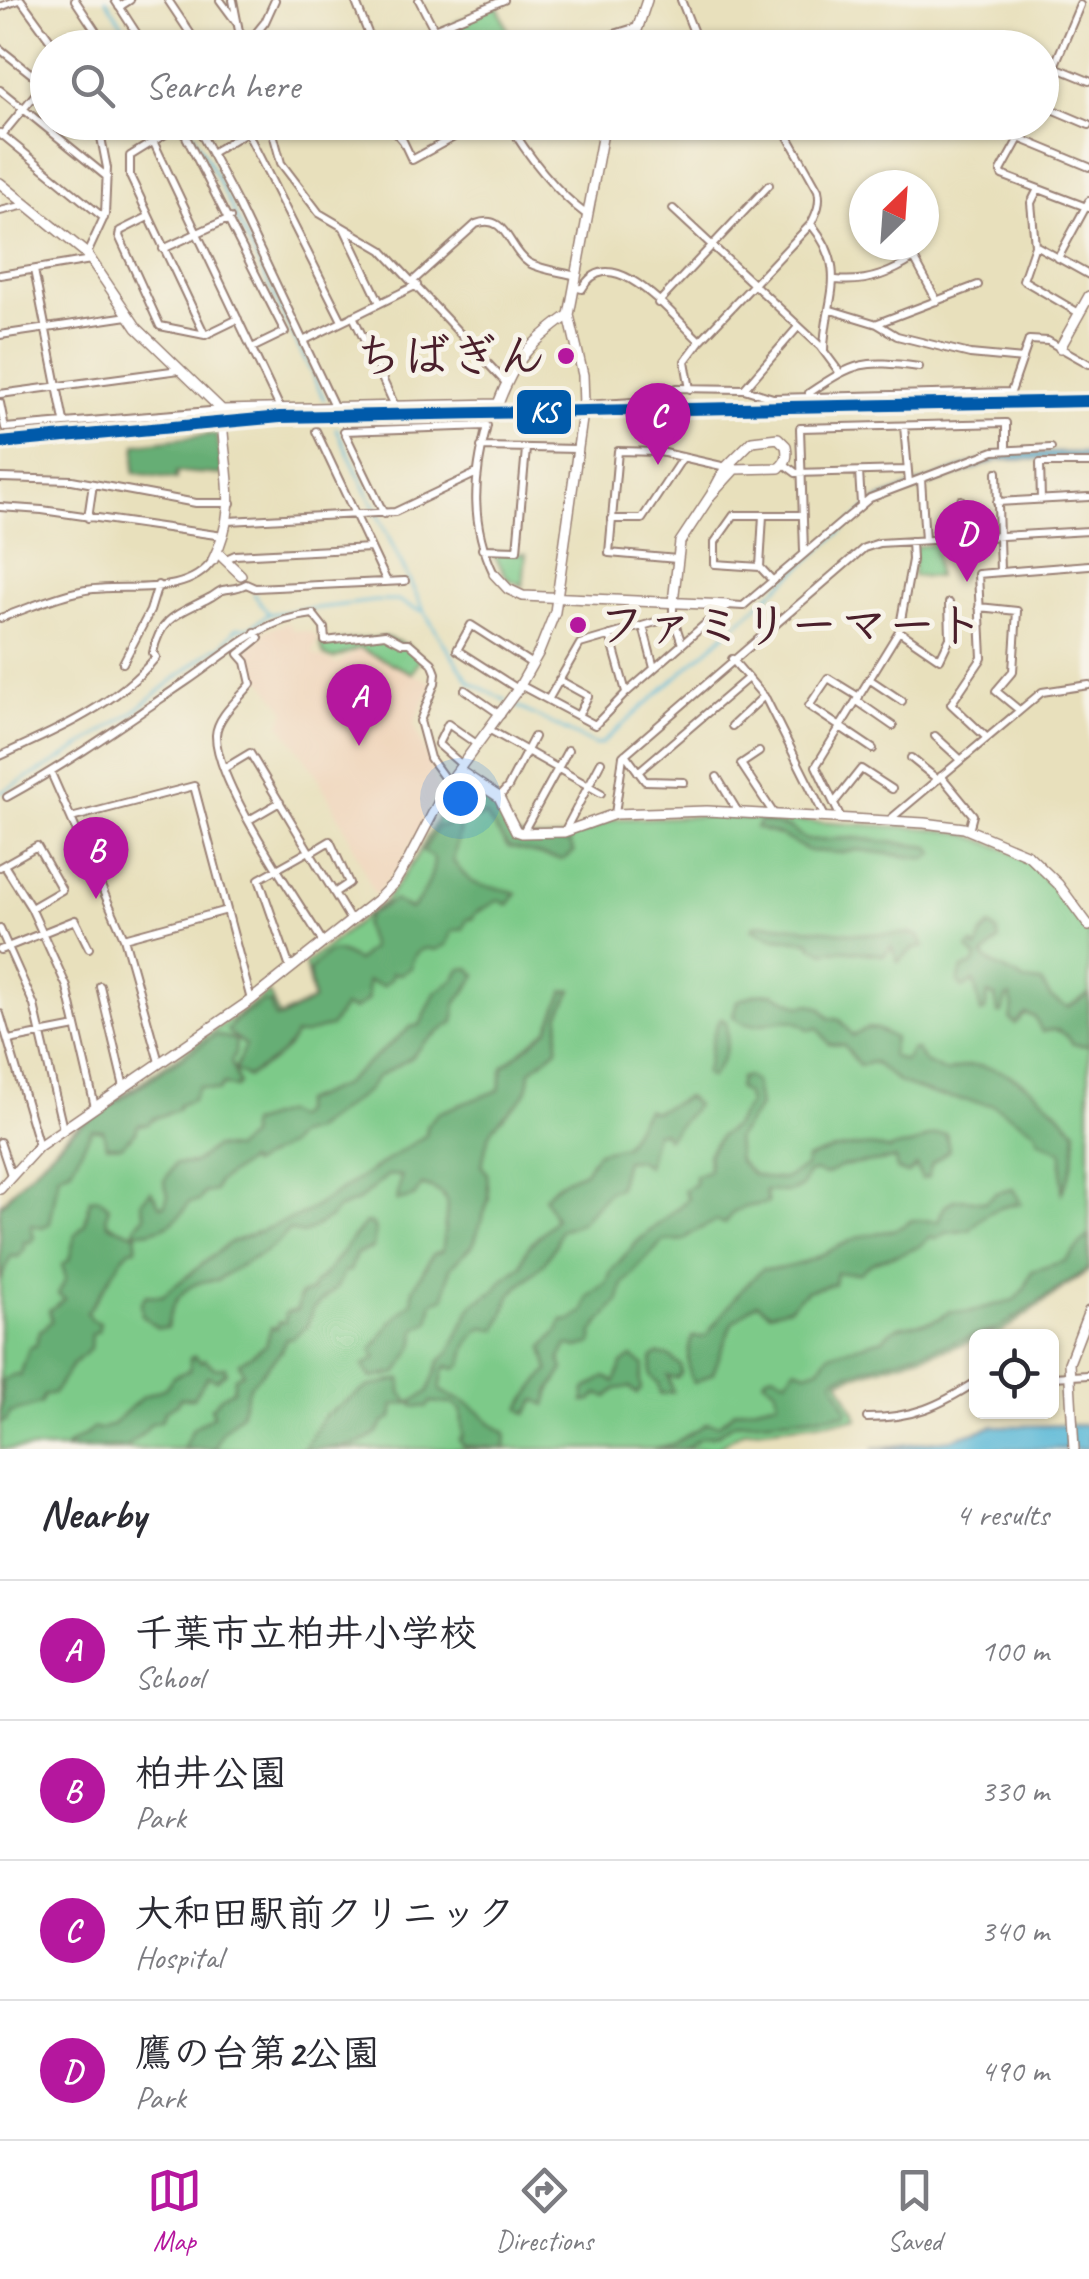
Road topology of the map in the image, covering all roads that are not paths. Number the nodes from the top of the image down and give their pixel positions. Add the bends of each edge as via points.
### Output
1 (20, 0) edge
2 (75, 0) edge
3 (130, 0) edge
4 (168, 0) edge
5 (220, 0) edge
6 (233, 0) edge
7 (275, 0) edge
8 (355, 0) edge
9 (419, 0) edge
10 (504, 0) edge
11 (647, 0) edge
12 (681, 0) edge
13 (117, 3) edge
14 (1080, 5) dead end
15 (0, 8) edge
16 (448, 23) junction
17 (238, 24) junction
18 (638, 27) junction
19 (434, 29) joint
20 (42, 30) edge
21 (95, 30) edge
22 (134, 30) edge
23 (188, 30) edge
24 (241, 30) edge
25 (259, 30) edge
26 (367, 30) edge
27 (452, 30) edge
28 (628, 30) edge
29 (637, 30) edge
30 (693, 30) edge
31 (0, 49) edge
32 (1059, 57) edge
33 (1059, 69) edge
34 (30, 71) edge
35 (1089, 81) edge
36 (0, 90) edge
37 (30, 100) edge
38 (22, 109) junction
39 (1059, 112) edge
40 (30, 115) edge
41 (1089, 125) edge
42 (1, 135) edge
43 (60, 140) edge
44 (100, 140) edge
45 (156, 140) edge
46 (188, 140) edge
47 (205, 140) edge
48 (234, 140) edge
49 (252, 140) edge
50 (273, 140) edge
51 (401, 140) edge
52 (448, 140) edge
53 (519, 140) edge
54 (601, 140) edge
55 (790, 140) edge
56 (1018, 140) edge
57 (1024, 140) edge
58 (153, 142) junction
59 (212, 152) junction
60 (1089, 167) edge
61 (107, 178) junction
62 (0, 184) edge
63 (770, 184) dead end
64 (1038, 189) junction
65 (26, 205) junction
66 (1088, 205) edge
67 (673, 209) dead end
68 (0, 211) edge
69 (586, 215) junction
70 (148, 217) junction
71 (104, 218) junction
72 (230, 218) junction
73 (811, 224) junction
74 (344, 229) junction
75 (197, 233) junction
76 (711, 246) junction
77 (1034, 246) junction
78 (163, 248) junction
79 (89, 256) junction
80 (1058, 258) junction
81 (34, 270) junction
82 (1089, 275) edge
83 (0, 276) edge
84 (836, 280) junction
85 (575, 282) junction
86 (415, 283) junction
87 (978, 285) dead end
88 (755, 286) junction
89 (1089, 296) edge
90 (937, 301) junction
91 (380, 303) junction
92 (658, 303) junction
93 (831, 310) junction
94 (1080, 313) junction
95 (128, 316) junction
96 (353, 316) junction
97 (569, 316) junction
98 (238, 319) junction
99 (342, 321) junction
100 (877, 324) junction
101 (798, 327) junction
102 (44, 328) junction
103 (0, 335) edge
104 (205, 335) junction
105 (304, 341) junction
106 (700, 341) junction
107 (252, 348) junction
108 (1060, 348) junction
109 (824, 352) junction
110 (1023, 358) junction
111 (1089, 364) edge
112 (919, 367) dead end
113 (179, 370) junction
114 (840, 373) junction
115 (506, 383) junction
116 (56, 386) junction
117 (690, 389) junction
118 (744, 389) junction
119 (0, 394) edge
120 (808, 395) junction
121 (0, 403) edge
122 (584, 405) junction
123 (334, 406) junction
124 (395, 406) junction
125 (280, 408) junction
126 (222, 410) junction
127 (64, 421) junction
128 (904, 426) junction
129 (316, 431) dead end
130 (482, 447) junction
131 (1051, 448) dead end
132 (526, 449) junction
133 (576, 449) junction
134 (1006, 449) junction
135 (683, 457) junction
136 (1089, 463) edge
137 (784, 464) junction
138 (726, 467) junction
139 (905, 470) junction
140 (859, 472) junction
141 (997, 472) dead end
142 (477, 474) junction
143 (802, 474) junction
144 (921, 480) junction
145 (0, 481) edge
146 (93, 484) junction
147 (909, 484) junction
148 (712, 495) junction
149 (1089, 497) edge
150 (961, 500) dead end
151 (1041, 500) junction
152 (996, 502) junction
153 (230, 503) junction
154 (860, 504) junction
155 (0, 507) edge
156 (379, 514) junction
157 (763, 514) junction
158 (802, 514) junction
159 (356, 515) junction
160 (88, 518) junction
161 (612, 519) junction
162 (228, 521) junction
163 (1089, 531) edge
164 (223, 536) junction
165 (998, 536) junction
166 (964, 538) junction
167 (925, 540) junction
168 (911, 541) junction
169 (371, 548) junction
170 (482, 549) junction
171 (804, 552) junction
172 (219, 557) junction
173 (676, 559) junction
174 (1089, 565) edge
175 (760, 567) junction
176 (1000, 571) junction
177 (494, 574) joint
178 (244, 580) junction
179 (772, 580) junction
180 (387, 582) junction
181 (405, 582) dead end
182 (158, 585) junction
183 (559, 597) junction
184 (673, 602) junction
185 (949, 603) dead end
186 (727, 605) junction
187 (980, 607) junction
188 (672, 616) junction
189 (0, 618) edge
190 (642, 626) junction
191 (899, 631) junction
192 (255, 632) junction
193 (610, 635) junction
194 (682, 644) junction
195 (732, 660) junction
196 (124, 663) dead end
197 (533, 665) junction
198 (654, 668) junction
199 (748, 678) junction
200 (870, 679) junction
201 (559, 680) junction
202 (1089, 685) edge
203 (519, 687) junction
204 (464, 690) dead end
205 (626, 693) junction
206 (764, 696) junction
207 (858, 699) junction
208 (548, 700) junction
209 (902, 701) dead end
210 (507, 707) junction
211 (1018, 710) junction
212 (578, 716) junction
213 (732, 726) dead end
214 (841, 726) junction
215 (893, 726) dead end
216 (490, 730) junction
217 (534, 736) dead end
218 (935, 736) dead end
219 (986, 737) junction
220 (478, 746) junction
221 (873, 749) dead end
222 (568, 750) dead end
223 (526, 751) junction
224 (759, 752) dead end
225 (625, 754) junction
226 (0, 756) edge
227 (911, 758) dead end
228 (960, 759) junction
229 (602, 762) dead end
230 (225, 768) junction
231 (558, 768) junction
232 (462, 769) junction
233 (638, 772) junction
234 (51, 773) junction
235 (717, 777) dead end
236 (939, 777) junction
237 (684, 782) dead end
238 (448, 784) junction
239 (588, 786) junction
240 (892, 789) dead end
241 (601, 793) dead end
242 (7, 797) dead end
243 (499, 797) junction
244 (280, 802) junction
245 (834, 802) junction
246 (615, 814) junction
247 (739, 814) junction
248 (774, 815) junction
249 (71, 818) junction
250 (826, 818) junction
251 (842, 819) junction
252 (249, 820) junction
253 (888, 822) junction
254 (969, 830) junction
255 (564, 832) junction
256 (522, 834) junction
257 (310, 852) junction
258 (2, 866) edge
259 (278, 868) junction
260 (334, 893) junction
261 (30, 908) junction
262 (227, 910) junction
263 (352, 921) junction
264 (1089, 926) edge
265 (0, 929) edge
266 (43, 933) junction
267 (124, 938) junction
268 (323, 944) junction
269 (10, 946) junction
270 (89, 948) dead end
271 (0, 950) edge
272 (291, 970) junction
273 (100, 986) dead end
274 (250, 1000) junction
275 (0, 1014) edge
276 (76, 1028) junction
277 (41, 1034) junction
278 (8, 1040) junction
279 (159, 1062) junction
280 (124, 1087) junction
281 (95, 1107) junction
282 (63, 1129) junction
283 (0, 1142) edge
284 (39, 1146) junction
285 (12, 1175) junction
286 (0, 1189) edge
287 (1089, 1311) edge
288 (1089, 1375) edge
289 (1059, 1379) edge
290 (1070, 1382) junction
291 (969, 1387) edge
292 (867, 1418) dead end
293 (1074, 1449) edge

1 - 15 street
1 - 20 street
2 - 21 street
3 - 13 street
4 - 23 street
5 - 17 street
6 - 17 street
7 - 25 street
8 - 26 street
9 - 19 street
10 - 16 street
11 - 18 street
12 - 30 street
13 - 22 street
14 - 32 street
16 - 19 street
16 - 27 street
17 - 24 street
18 - 28 street
18 - 29 street
31 - 34 street
33 - 35 street
36 - 38 street
37 - 38 street
38 - 40 street
38 - 42 street
39 - 41 street
42 - 71 street
43 - 61 street
44 - 61 street
45 - 58 street
46 - 72 street
47 - 59 street
48 - 59 street
49 - 99 street
50 - 74 street via 292,180 319,213
51 - 52 street via 412,160
53 - 69 street
54 - 69 street
55 - 73 street via 820,200
56 - 64 street via 1002,174
57 - 60 street
58 - 70 street via 129,162
58 - 75 street
59 - 105 street
61 - 71 street
62 - 65 street
63 - 76 street
64 - 66 street
64 - 77 street via 1032,203
65 - 68 street
65 - 79 street
66 - 80 street
67 - 76 street
69 - 85 street
70 - 78 street
70 - 104 street via 119,236 160,326
71 - 79 street
72 - 75 street
72 - 107 street via 286,332
73 - 84 street
73 - 88 street
74 - 86 street via 382,250
74 - 91 street
75 - 78 street
75 - 98 street
76 - 88 street
76 - 92 street
77 - 80 street
77 - 94 street via 1023,280
78 - 104 street
79 - 81 street
79 - 95 street
80 - 82 street
81 - 83 street
81 - 102 street
84 - 90 street via 879,276 914,258
84 - 93 street
85 - 86 street via 528,262 500,225 484,221
85 - 92 street via 582,288 596,272 613,271
85 - 97 street
86 - 91 street
86 - 115 street
87 - 90 street
88 - 101 street
88 - 106 street
89 - 94 street
90 - 100 street
91 - 96 street
92 - 106 street
93 - 100 street
93 - 109 street
94 - 108 street
95 - 102 street
95 - 113 street
96 - 99 street
96 - 124 street
97 - 115 street via 526,348
97 - 122 street
98 - 104 street
98 - 107 street
99 - 105 street
100 - 110 street via 897,336 970,354
101 - 109 street
101 - 118 street
102 - 103 street
102 - 116 street
105 - 123 street
106 - 117 street via 684,361
107 - 125 street
108 - 110 street via 1029,340
108 - 111 street
109 - 114 street
110 - 120 street via 1012,392
112 - 114 street via 876,362
113 - 116 street
113 - 126 street
114 - 120 street
115 - 124 street via 498,404
116 - 119 street
116 - 127 street
117 - 118 street
117 - 122 street
118 - 120 street via 774,398
121 - 127 street via 5,428
122 - 133 street
123 - 124 street
123 - 125 street
125 - 126 street
126 - 127 street
126 - 153 street
128 - 134 street via 1006,424
128 - 139 street
128 - 143 street via 800,428
129 - 159 street
130 - 132 street
130 - 142 street
130 - 156 street via 487,426 344,431
131 - 134 street
132 - 133 street
132 - 170 street via 517,550
133 - 183 street
134 - 144 street
135 - 138 street
135 - 161 street via 642,519
135 - 161 street via 620,449
136 - 151 street via 1040,463
137 - 138 street via 784,442 758,438
137 - 143 street
137 - 148 street via 735,470
138 - 148 street
139 - 140 street
139 - 147 street
140 - 143 street
140 - 154 street
141 - 152 street
142 - 156 street
142 - 170 street
143 - 158 street
144 - 147 street
144 - 167 street
145 - 146 street
146 - 153 street
146 - 160 street
147 - 154 street
148 - 173 street
149 - 151 street
150 - 166 street
151 - 152 street
152 - 165 street
153 - 162 street
154 - 171 street
155 - 160 street
156 - 159 street
157 - 158 street
157 - 175 street
157 - 175 street via 734,516 715,542 714,564
158 - 171 street
159 - 162 street
159 - 169 street
160 - 164 street
161 - 173 street via 608,553
162 - 164 street
163 - 165 street
164 - 172 street
165 - 166 street
165 - 176 street
166 - 167 street
167 - 168 street
168 - 191 street
168 - 195 street via 864,548
169 - 172 street
169 - 180 street
170 - 177 street
171 - 179 street
172 - 178 street
172 - 182 street via 194,578
173 - 184 street
174 - 176 street
175 - 179 street
176 - 187 street via 978,574
177 - 183 street via 518,595
178 - 180 street via 254,588
178 - 226 street via 176,613 140,676 61,727
179 - 186 street via 743,606
180 - 181 street
182 - 189 street via 84,590
182 - 196 street
183 - 184 street
183 - 197 street
184 - 186 street
184 - 188 street
185 - 191 street via 950,638 940,659
186 - 194 street
187 - 211 street via 1017,612 1013,671 996,691
187 - 219 street via 982,658 951,704
188 - 190 street
188 - 194 street
190 - 193 street
190 - 198 street
191 - 200 street
192 - 230 street via 259,638 239,654 251,684 218,727
192 - 234 street
192 - 238 street via 313,614 325,641 384,634 409,643 436,673 420,721 430,758
193 - 201 street via 580,644
193 - 205 street
194 - 198 street
195 - 199 street
195 - 225 street
197 - 203 street
197 - 203 street via 470,625 456,650
198 - 205 street
199 - 206 street
199 - 233 street
200 - 207 street
200 - 209 street
201 - 208 street
201 - 212 street via 588,696
202 - 211 street via 1046,690
203 - 208 street
203 - 210 street
204 - 210 street
205 - 212 street via 595,725
206 - 213 street
206 - 250 street
207 - 214 street
207 - 214 street via 828,678 809,706
207 - 215 street
208 - 212 street
210 - 216 street
211 - 219 street
214 - 221 street
214 - 245 street via 816,766
216 - 220 street
216 - 223 street
217 - 223 street
218 - 228 street
219 - 228 street
220 - 232 street
220 - 232 street via 448,724 442,732 438,746
222 - 231 street
223 - 231 street
223 - 243 street
224 - 248 street via 740,764
225 - 233 street
225 - 246 street
227 - 236 street
228 - 236 street
229 - 239 street
230 - 244 street via 250,753
230 - 252 street
231 - 239 street
231 - 256 street
232 - 238 street
232 - 243 street
233 - 237 street via 645,782
234 - 242 street
234 - 249 street
235 - 247 street
236 - 253 street
236 - 254 street via 972,816
238 - 263 street via 395,882
239 - 241 street
239 - 255 street
240 - 245 street via 861,769
243 - 256 street
244 - 252 street
244 - 257 street
245 - 251 street
246 - 247 street
246 - 255 street
247 - 248 street
248 - 250 street
249 - 262 street via 194,786
249 - 267 street
250 - 251 street
251 - 253 street
252 - 259 street
253 - 254 street
254 - 264 street via 1028,855
255 - 256 street
257 - 259 street
257 - 260 street
257 - 260 street via 330,840 338,852 349,883
258 - 261 street
258 - 261 street via 37,846 62,890
259 - 268 street
259 - 272 street via 258,879
260 - 263 street
261 - 266 street
262 - 267 street
262 - 274 street
263 - 268 street
265 - 269 street
266 - 269 street
266 - 270 street via 75,920
266 - 276 street
267 - 279 street
268 - 272 street
269 - 271 street
269 - 277 street
272 - 274 street
273 - 280 street
274 - 279 street
275 - 278 street
276 - 277 street
276 - 281 street
277 - 278 street
277 - 282 street
278 - 284 street
279 - 280 street
280 - 281 street
281 - 282 street
282 - 284 street
283 - 285 street
284 - 285 street
285 - 286 street
287 - 290 street via 1071,1350
288 - 290 street
289 - 290 street
290 - 293 street
291 - 292 street via 920,1412

